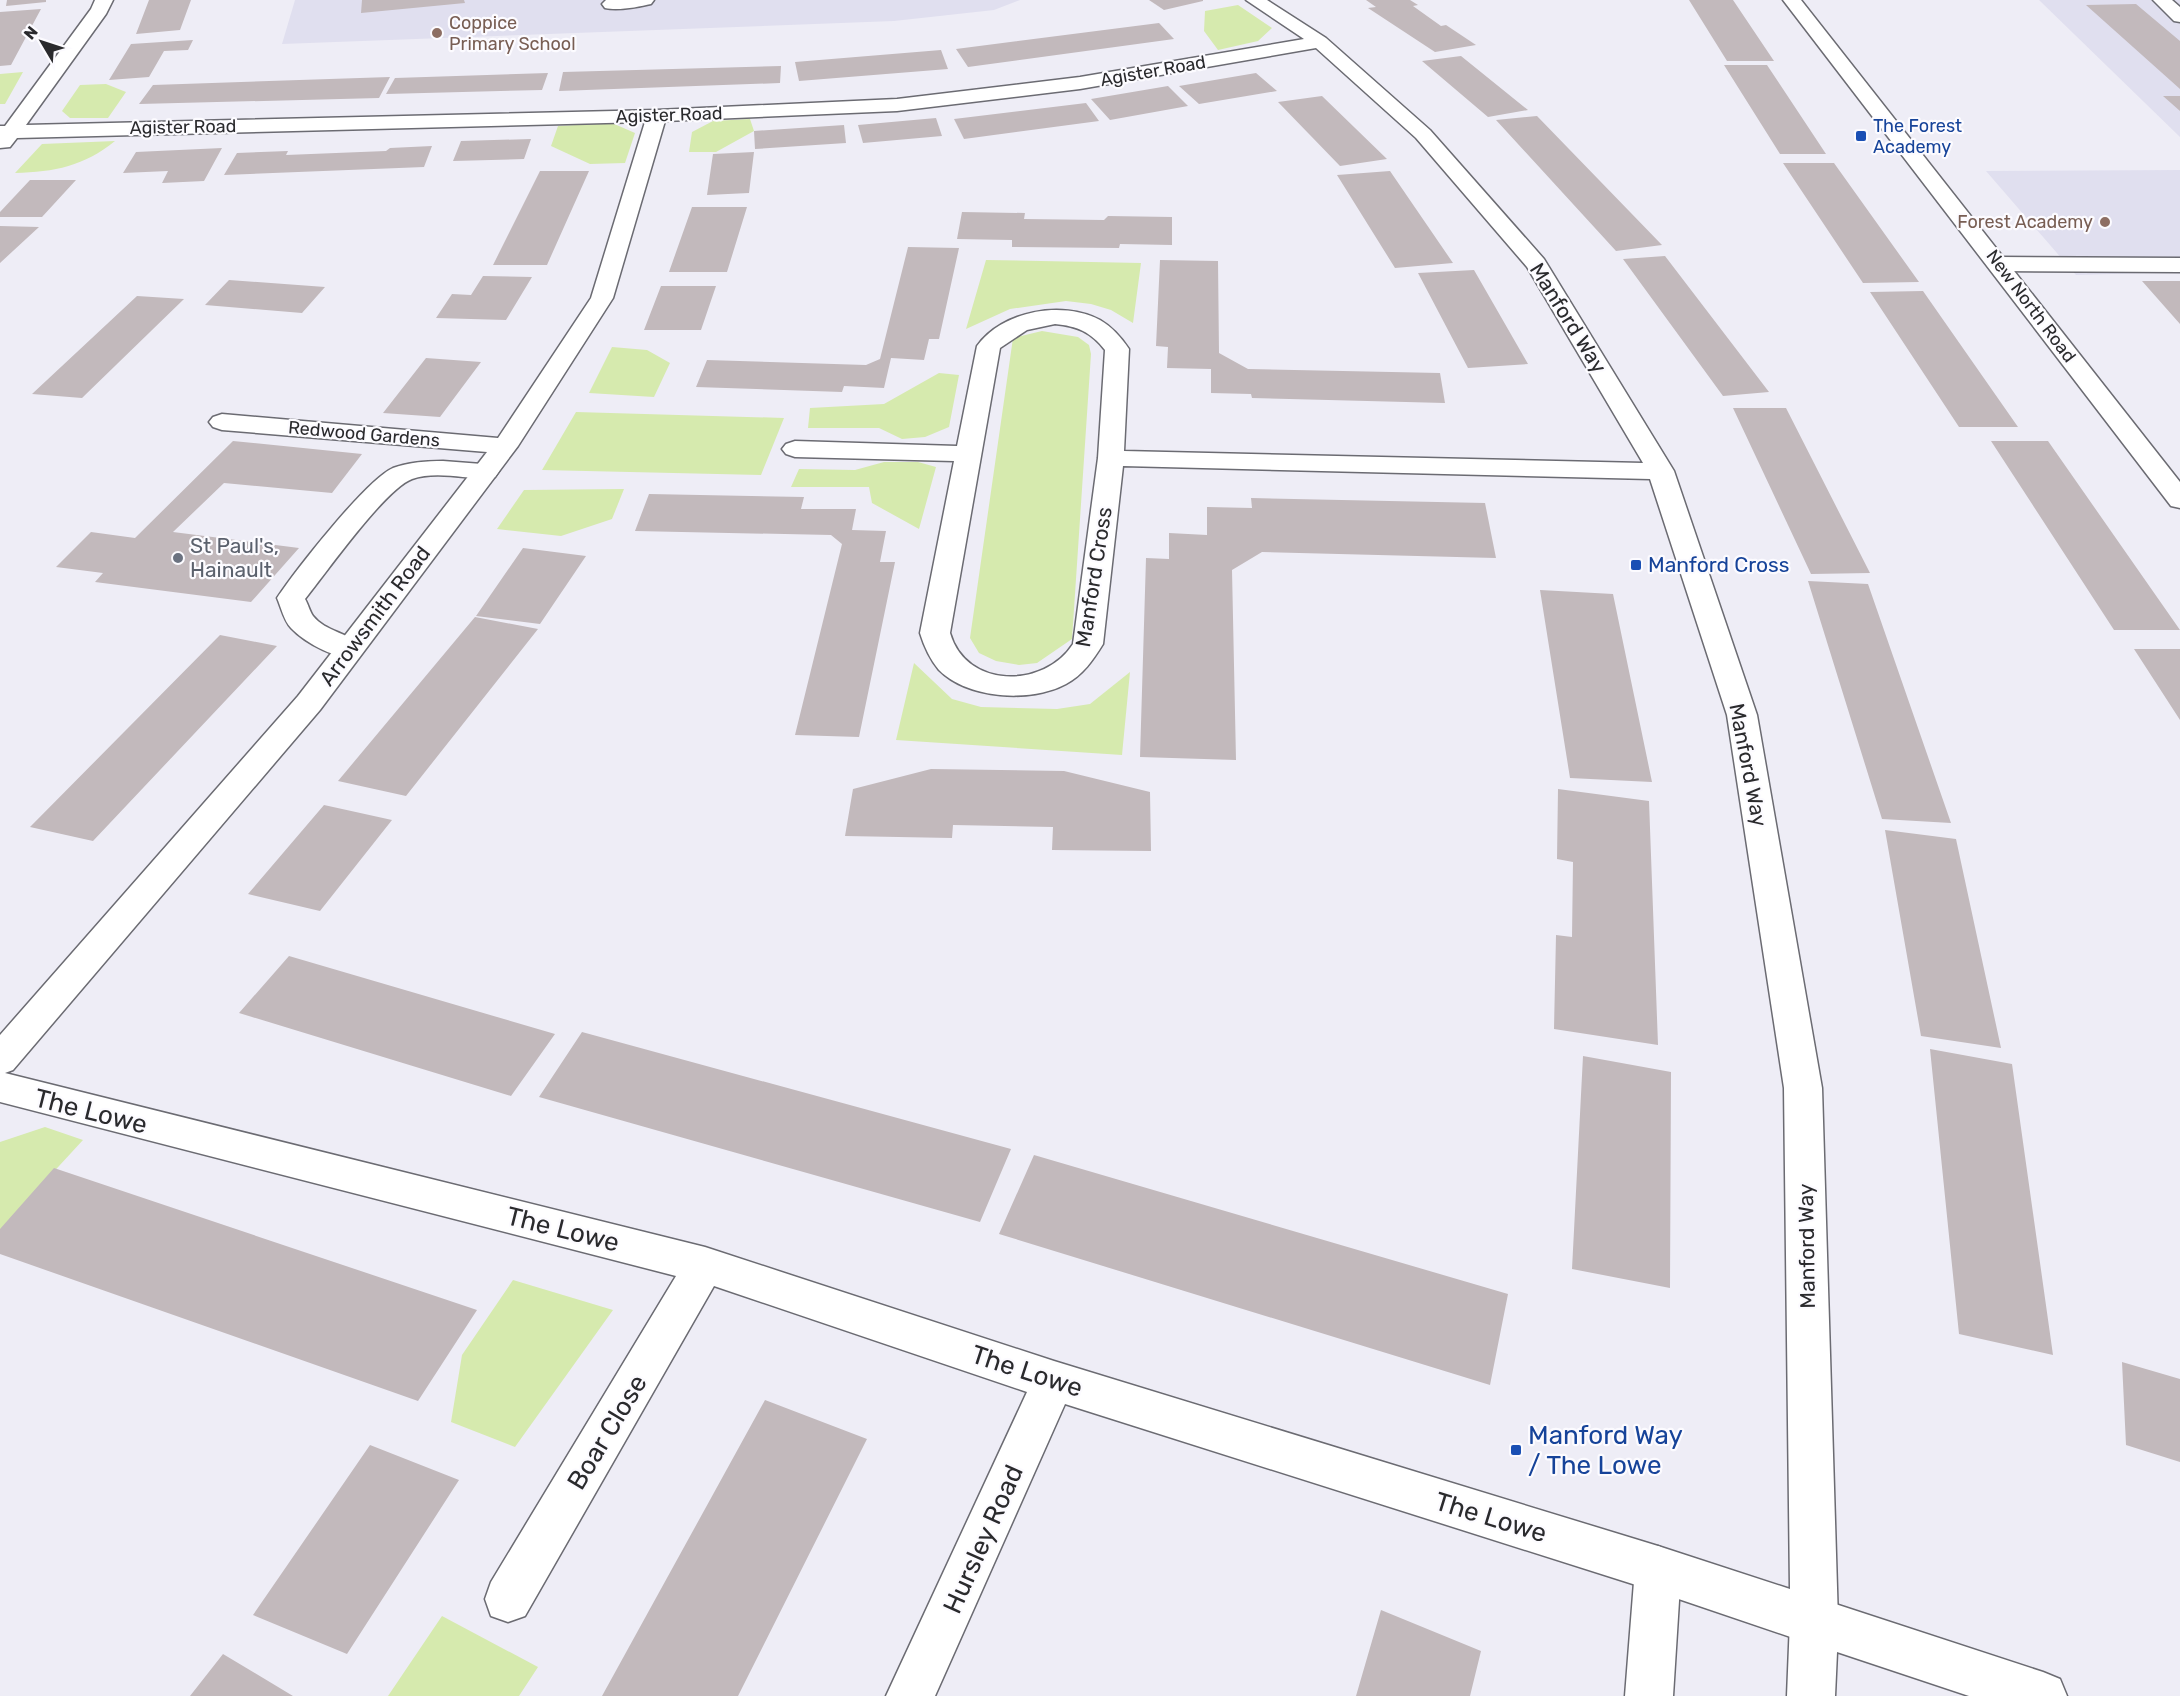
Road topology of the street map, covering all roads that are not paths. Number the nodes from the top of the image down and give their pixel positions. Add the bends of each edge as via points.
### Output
1 (104, 0) edge
2 (645, 0) edge
3 (1255, 0) edge
4 (1792, 0) edge
5 (2162, 0) edge
6 (611, 4) dead end
7 (2180, 17) edge
8 (1320, 42) junction
9 (657, 116) junction
10 (4, 136) edge
11 (1999, 264) junction
12 (2180, 265) edge
13 (222, 422) dead end
14 (505, 446) junction
15 (795, 449) dead end
16 (967, 454) junction
17 (1111, 458) junction
18 (486, 471) junction
19 (1660, 471) junction
20 (2180, 500) edge
21 (349, 650) junction
22 (0, 1060) edge
23 (0, 1087) edge
24 (705, 1265) junction
25 (1054, 1381) junction
26 (1658, 1569) junction
27 (508, 1599) dead end
28 (1814, 1621) junction
29 (910, 1696) edge
30 (1649, 1696) edge
31 (1811, 1696) edge
32 (2043, 1696) edge

1 - 10 street
2 - 6 street
3 - 8 street, Manford Way
4 - 11 street, New North Road
5 - 7 street
8 - 9 street, Agister Road via 1080,83 897,105
8 - 19 street, Manford Way via 1423,134 1536,264
9 - 10 street, Agister Road
9 - 14 street, Arrowsmith Road via 602,298
11 - 12 street
11 - 20 street, New North Road
13 - 14 street, Redwood Gardens
14 - 18 street, Arrowsmith Road
15 - 16 street
16 - 17 street, Manford Cross via 988,345 1015,325 1058,316 1095,327 1109,336 1117,349
16 - 17 street, Manford Cross via 935,633 947,662 964,674 1008,688 1029,688 1067,671 1081,658 1088,644
17 - 19 street
18 - 21 street, Arrowsmith Road
18 - 21 street via 418,470 400,475 357,517 291,598 301,622
19 - 28 street, Manford Way via 1742,715 1803,1089
21 - 22 street, Arrowsmith Road via 309,703
23 - 24 street, The Lowe
24 - 25 street, The Lowe
24 - 27 street, Boar Close
25 - 26 street, The Lowe
25 - 29 street, Hursley Road
26 - 28 street, The Lowe
26 - 30 street
28 - 31 street, Manford Way
28 - 32 street, The Lowe

